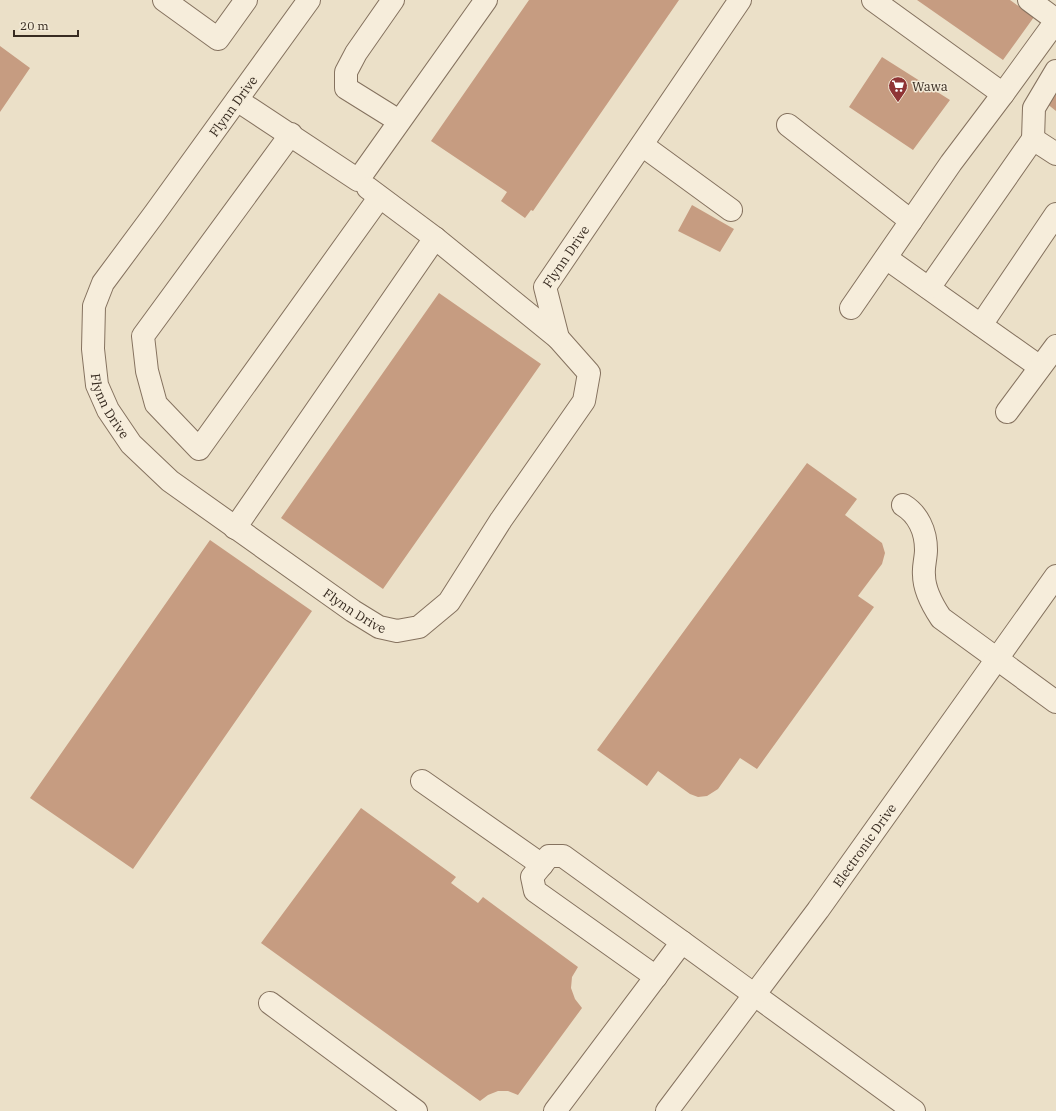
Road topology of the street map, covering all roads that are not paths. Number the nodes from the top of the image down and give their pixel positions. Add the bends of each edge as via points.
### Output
1 (164, 0) edge
2 (246, 0) edge
3 (309, 0) edge
4 (392, 0) edge
5 (486, 0) edge
6 (740, 0) edge
7 (873, 0) edge
8 (1029, 0) edge
9 (1056, 20) edge
10 (1056, 70) edge
11 (1003, 94) junction
12 (237, 100) junction
13 (399, 121) junction
14 (788, 125) dead end
15 (291, 134) junction
16 (1033, 139) junction
17 (642, 145) junction
18 (1056, 154) edge
19 (358, 180) junction
20 (379, 198) junction
21 (731, 210) dead end
22 (1056, 214) edge
23 (911, 221) junction
24 (435, 238) junction
25 (1048, 240) edge
26 (886, 258) junction
27 (929, 288) junction
28 (851, 308) dead end
29 (981, 325) junction
30 (558, 338) junction
31 (1056, 346) edge
32 (1040, 367) junction
33 (1007, 412) dead end
34 (902, 505) dead end
35 (235, 528) junction
36 (1056, 576) edge
37 (997, 657) junction
38 (1056, 702) edge
39 (422, 781) dead end
40 (542, 865) junction
41 (682, 942) junction
42 (656, 977) junction
43 (754, 995) junction
44 (270, 1003) dead end
45 (416, 1111) edge
46 (555, 1111) edge
47 (667, 1111) edge
48 (914, 1111) edge

1 - 2 street via 218,39
3 - 12 street, Flynn Drive
4 - 13 street via 346,72 346,88
5 - 13 street
6 - 17 street, Flynn Drive
7 - 11 street
8 - 9 street
9 - 11 street
10 - 16 street via 1034,108
11 - 23 street
12 - 15 street
12 - 35 street, Flynn Drive via 102,283 94,306 93,328 97,385 108,410 131,444 170,481
13 - 19 street
14 - 23 street
15 - 19 street
15 - 20 street via 143,336 147,371 156,404 199,449
16 - 18 street
16 - 27 street
17 - 21 street
17 - 30 street, Flynn Drive via 545,287
19 - 20 street
20 - 24 street
22 - 25 street
23 - 26 street
24 - 30 street
24 - 35 street
25 - 29 street
26 - 27 street
26 - 28 street
27 - 29 street
29 - 32 street
30 - 35 street, Flynn Drive via 589,373 584,401 513,502 448,602 419,627 397,631 379,628
31 - 32 street
32 - 33 street
34 - 37 street via 913,511 924,535 924,575 934,608 951,626
36 - 37 street, Electronic Drive
37 - 38 street
37 - 43 street, Electronic Drive via 818,910
39 - 40 street
40 - 41 street via 549,856 563,856
40 - 42 street via 532,877 535,892
41 - 42 street
41 - 43 street
42 - 46 street
43 - 47 street, Electronic Drive
43 - 48 street
44 - 45 street

